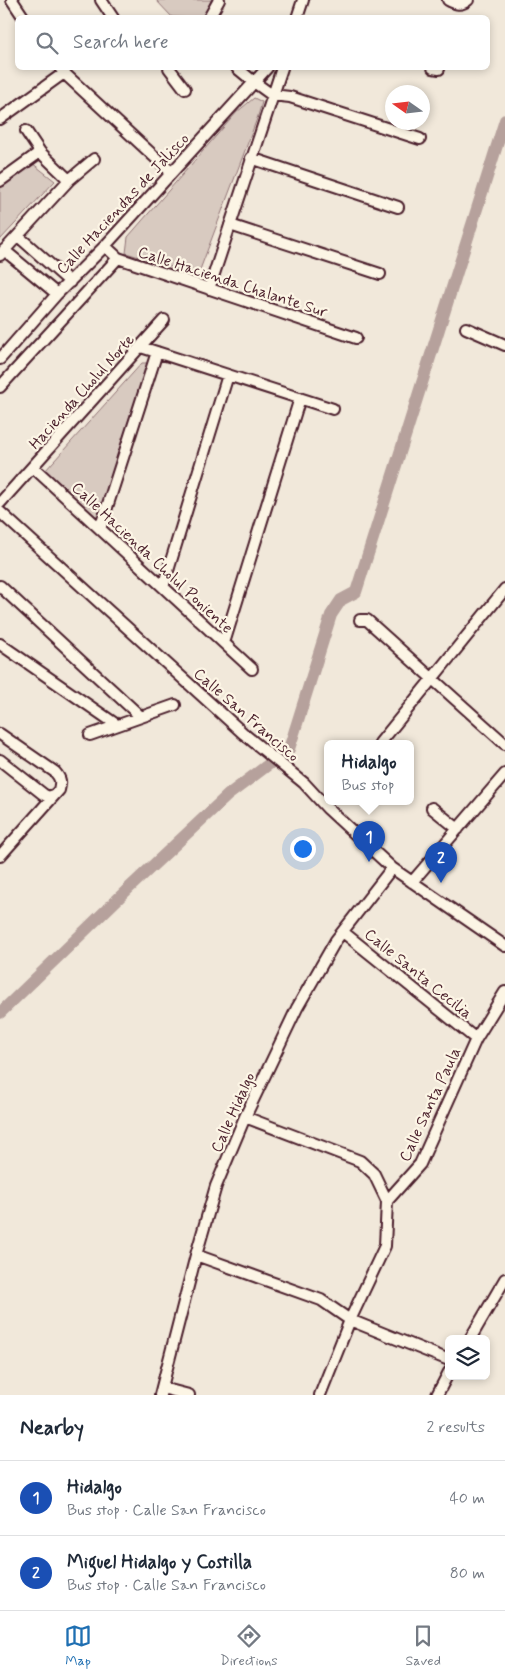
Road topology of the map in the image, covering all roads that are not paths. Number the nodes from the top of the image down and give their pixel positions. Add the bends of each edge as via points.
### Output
1 (12, 0) edge
2 (101, 0) edge
3 (218, 0) edge
4 (303, 0) edge
5 (448, 0) edge
6 (468, 0) edge
7 (22, 15) edge
8 (112, 15) edge
9 (212, 15) edge
10 (298, 15) edge
11 (62, 70) edge
12 (171, 70) edge
13 (239, 70) edge
14 (265, 70) edge
15 (269, 70) edge
16 (281, 70) edge
17 (277, 81) junction
18 (254, 82) junction
19 (185, 89) dead end
20 (272, 95) junction
21 (290, 97) junction
22 (2, 113) edge
23 (26, 132) dead end
24 (420, 139) dead end
25 (40, 152) junction
26 (251, 158) junction
27 (94, 159) dead end
28 (171, 172) junction
29 (70, 180) junction
30 (0, 181) edge
31 (398, 206) dead end
32 (230, 225) junction
33 (18, 236) junction
34 (105, 246) junction
35 (2, 253) edge
36 (118, 258) junction
37 (380, 274) dead end
38 (70, 282) junction
39 (210, 290) junction
40 (57, 294) junction
41 (164, 320) dead end
42 (466, 328) dead end
43 (356, 338) dead end
44 (505, 345) edge
45 (141, 346) junction
46 (157, 352) junction
47 (0, 359) edge
48 (228, 375) junction
49 (0, 387) edge
50 (300, 398) junction
51 (333, 409) dead end
52 (33, 467) junction
53 (0, 503) edge
54 (0, 512) edge
55 (100, 529) junction
56 (163, 587) junction
57 (1, 588) edge
58 (505, 589) edge
59 (360, 620) dead end
60 (224, 643) junction
61 (0, 644) edge
62 (252, 669) dead end
63 (433, 680) junction
64 (175, 705) dead end
65 (140, 717) junction
66 (117, 725) junction
67 (0, 734) edge
68 (90, 735) dead end
69 (383, 740) edge
70 (505, 744) edge
71 (0, 760) edge
72 (505, 774) edge
73 (54, 796) junction
74 (324, 800) edge
75 (330, 805) edge
76 (432, 808) dead end
77 (458, 829) junction
78 (0, 856) edge
79 (392, 868) junction
80 (412, 882) junction
81 (343, 932) junction
82 (505, 946) edge
83 (505, 992) edge
84 (476, 1039) junction
85 (245, 1117) junction
86 (388, 1201) junction
87 (196, 1255) junction
88 (505, 1279) edge
89 (350, 1320) junction
90 (472, 1335) edge
91 (445, 1358) edge
92 (445, 1380) edge
93 (161, 1392) edge
94 (189, 1395) edge
95 (320, 1395) edge
96 (437, 1395) edge

1 - 7 street
2 - 8 street
3 - 9 street
4 - 10 street
5 - 6 street via 463,4
11 - 22 street
11 - 28 street
12 - 19 street
13 - 18 street
14 - 18 street, Calle Haciendas de Jalisco
15 - 17 street
16 - 17 street
17 - 20 street
17 - 21 street
18 - 20 street
18 - 28 street, Calle Haciendas de Jalisco
20 - 21 street
20 - 26 street
21 - 24 street
23 - 25 street
25 - 29 street
25 - 30 street
26 - 31 street
26 - 32 street
27 - 29 street
28 - 34 street, Calle Haciendas de Jalisco
29 - 33 street
32 - 37 street
32 - 39 street
33 - 35 street
33 - 38 street
34 - 36 street, Calle Hacienda Chalante Sur
34 - 38 street, Calle Haciendas de Jalisco
35 - 40 street
36 - 39 street, Calle Hacienda Chalante Sur
36 - 49 street
38 - 40 street, Calle Haciendas de Jalisco
39 - 43 street, Calle Hacienda Chalante Sur
40 - 47 street, Calle Haciendas de Jalisco
41 - 45 street, Hacienda Cholul Norte
42 - 44 street
45 - 46 street
45 - 52 street, Hacienda Cholul Norte
46 - 48 street
46 - 55 street
48 - 50 street
48 - 56 street
50 - 51 street
50 - 60 street
52 - 53 street, Hacienda Cholul Norte
52 - 55 street, Calle Hacienda Cholul Poniente
54 - 74 street, Calle San Francisco via 244,734
55 - 56 street, Calle Hacienda Cholul Poniente
56 - 60 street, Calle Hacienda Cholul Poniente
57 - 65 street
58 - 63 street
59 - 63 street via 367,620
60 - 62 street, Calle Hacienda Cholul Poniente
61 - 66 street
63 - 69 street
63 - 70 street
64 - 65 street
65 - 66 street
66 - 68 street
67 - 73 street via 55,772 60,778 59,790
71 - 73 street via 43,794
72 - 77 street
73 - 78 street
75 - 79 street, Calle San Francisco
76 - 77 street
77 - 80 street
79 - 80 street, Calle San Francisco
79 - 81 street, Calle Hidalgo
80 - 82 street, Calle San Francisco
81 - 84 street, Calle Santa Cecilia
81 - 85 street, Calle Hidalgo via 298,1008
83 - 84 street, Calle Santa Paula
84 - 86 street, Calle Santa Paula via 420,1164
85 - 86 street via 360,1162 374,1174
85 - 87 street, Calle Hidalgo via 216,1186
86 - 89 street via 385,1246
87 - 89 street via 321,1300
87 - 93 street, Calle Hidalgo
88 - 90 street
89 - 91 street
89 - 95 street
92 - 96 street
93 - 94 street

